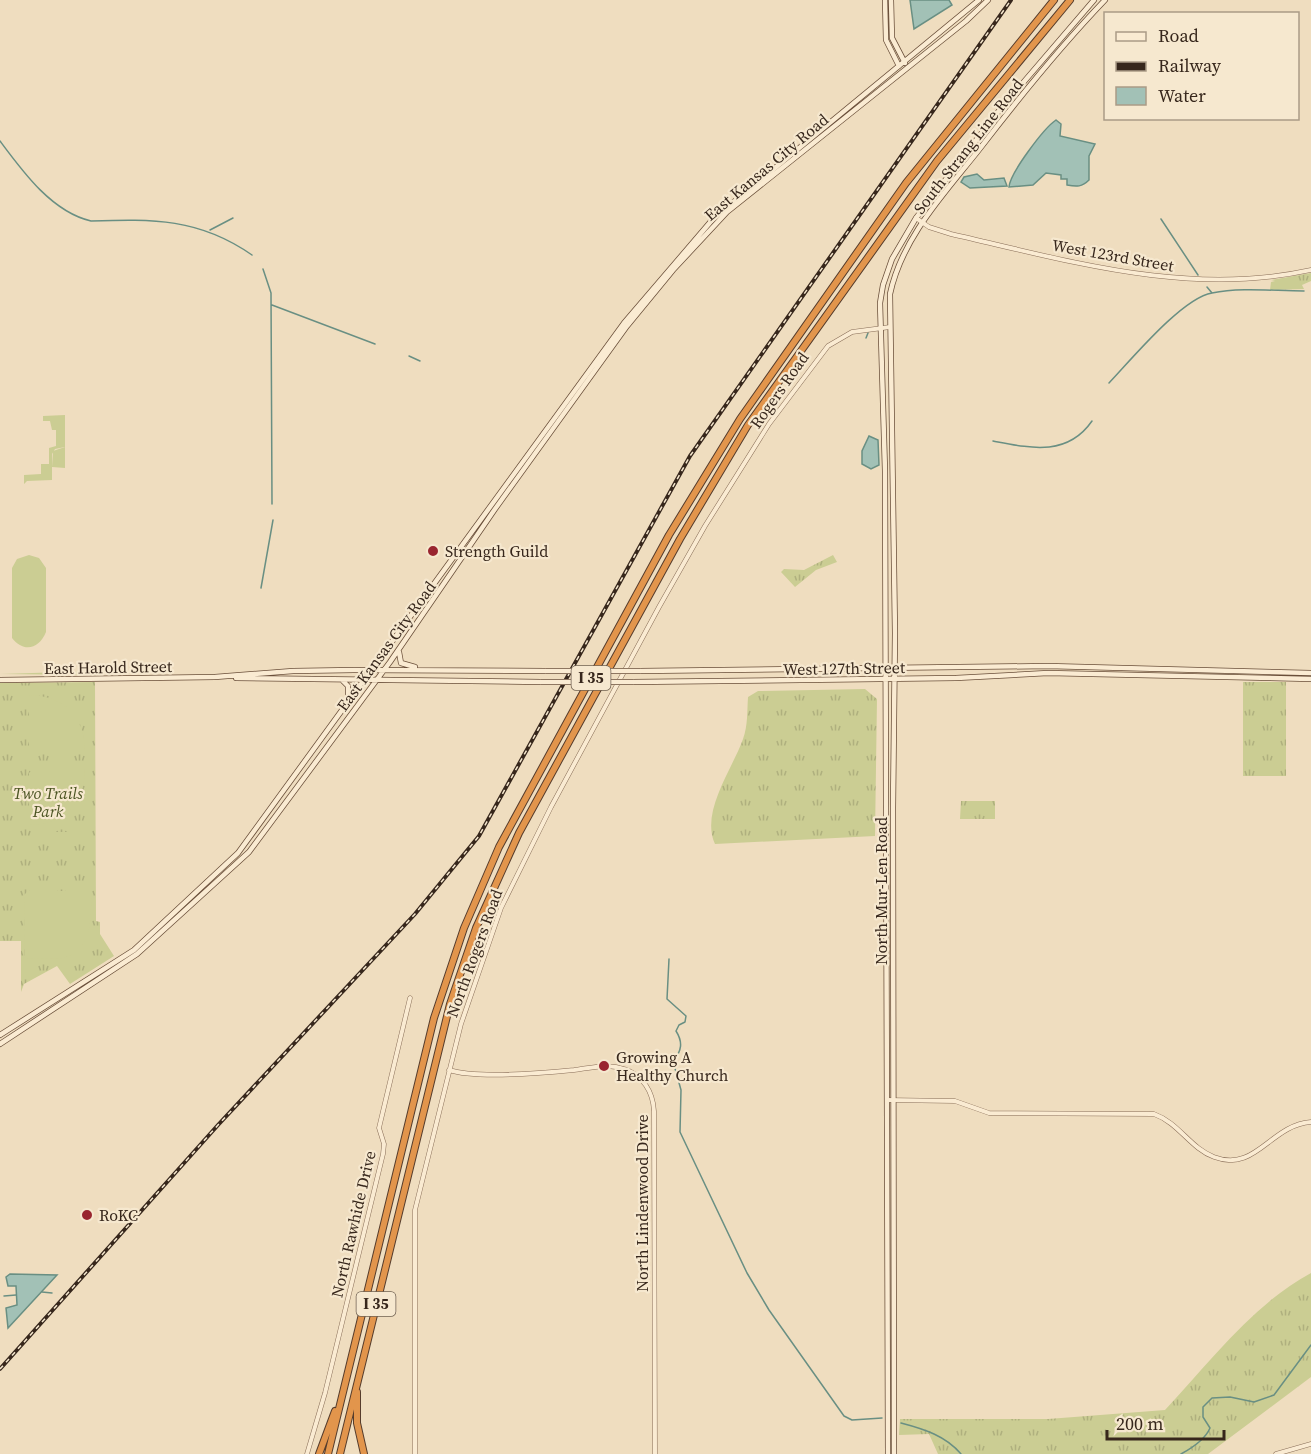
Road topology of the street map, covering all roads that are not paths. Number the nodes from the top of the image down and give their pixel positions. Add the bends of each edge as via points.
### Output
1 (885, 0) edge
2 (891, 0) edge
3 (979, 0) edge
4 (988, 0) edge
5 (1054, 0) edge
6 (1070, 0) edge
7 (1094, 0) edge
8 (1105, 0) edge
9 (902, 64) junction
10 (905, 70) junction
11 (916, 218) junction
12 (922, 223) junction
13 (1311, 270) edge
14 (890, 327) junction
15 (880, 328) junction
16 (717, 506) joint
17 (400, 648) junction
18 (886, 668) junction
19 (895, 668) junction
20 (427, 669) junction
21 (369, 670) junction
22 (384, 670) junction
23 (1311, 673) edge
24 (215, 677) junction
25 (886, 678) junction
26 (895, 678) junction
27 (1311, 679) edge
28 (0, 680) edge
29 (341, 680) junction
30 (362, 680) junction
31 (377, 680) junction
32 (348, 699) junction
33 (410, 998) dead end
34 (0, 1035) edge
35 (0, 1044) edge
36 (449, 1070) junction
37 (887, 1100) junction
38 (894, 1100) junction
39 (1311, 1122) edge
40 (358, 1379) junction
41 (346, 1380) junction
42 (1311, 1444) edge
43 (307, 1454) edge
44 (319, 1454) edge
45 (328, 1454) edge
46 (340, 1454) edge
47 (364, 1454) edge
48 (414, 1454) edge
49 (655, 1454) edge
50 (888, 1454) edge
51 (894, 1454) edge
52 (1276, 1454) edge

1 - 9 main road via 886,40
2 - 9 main road via 892,38
3 - 9 main road, East Kansas City Road
4 - 10 main road, East Kansas City Road
5 - 41 highway, I 35 via 906,183 740,419 669,535 512,822 472,909 437,1009
6 - 40 highway, I 35 via 937,161 755,416 680,539 519,832 480,919 450,1004
7 - 11 main road, South Strang Line Road via 998,112
8 - 12 main road, South Strang Line Road via 1004,117
9 - 10 main road
9 - 21 main road, East Kansas City Road via 713,219 676,260 624,323
10 - 17 main road, East Kansas City Road via 721,218 667,277 507,492
11 - 12 street, West 123rd Street
11 - 15 main road, South Strang Line Road via 888,270 881,293
12 - 13 street, West 123rd Street via 951,234 1156,278 1225,280
12 - 14 main road, South Strang Line Road via 895,273
14 - 15 street, Rogers Road
14 - 19 main road, North Mur-Len Road
15 - 16 street, Rogers Road via 852,332 823,350 786,399
15 - 18 main road, North Mur-Len Road
16 - 36 street, North Rogers Road via 508,891 482,958
17 - 20 main road via 399,660 403,664
17 - 22 main road, East Kansas City Road
18 - 19 main road, West 127th Street
18 - 20 main road, West 127th Street, bridge
18 - 25 main road, North Mur-Len Road
19 - 23 main road, West 127th Street via 1082,666
19 - 26 main road, North Mur-Len Road
20 - 22 main road, West 127th Street
21 - 22 main road, East Harold Street
21 - 24 main road, East Harold Street
21 - 30 main road, East Kansas City Road
22 - 31 main road, East Kansas City Road
24 - 28 main road, East Harold Street
24 - 29 main road, East Harold Street
25 - 26 main road, West 127th Street
25 - 31 main road, West 127th Street, bridge via 633,682
25 - 37 main road, North Mur-Len Road
26 - 27 main road, West 127th Street via 1083,673
26 - 38 main road, North Mur-Len Road
29 - 30 main road, East Harold Street
29 - 32 main road via 348,686
30 - 31 main road, East Harold Street
30 - 32 main road, East Kansas City Road
31 - 35 main road, East Kansas City Road via 249,852 137,954
32 - 34 main road, East Kansas City Road via 228,864 134,950
33 - 43 street, North Rawhide Drive via 379,1128 383,1154
36 - 48 street, North Rogers Road via 414,1220
36 - 49 street, North Lindenwood Drive via 539,1073 613,1066 632,1072 648,1087 654,1111
37 - 38 street
37 - 50 main road, North Mur-Len Road
38 - 39 street via 955,1101 989,1113 1154,1114 1174,1123 1204,1152 1224,1160 1246,1158 1284,1129
38 - 51 main road, North Mur-Len Road
40 - 46 highway, I 35
40 - 47 highway via 357,1423
41 - 44 highway
41 - 45 highway, I 35
42 - 52 street

